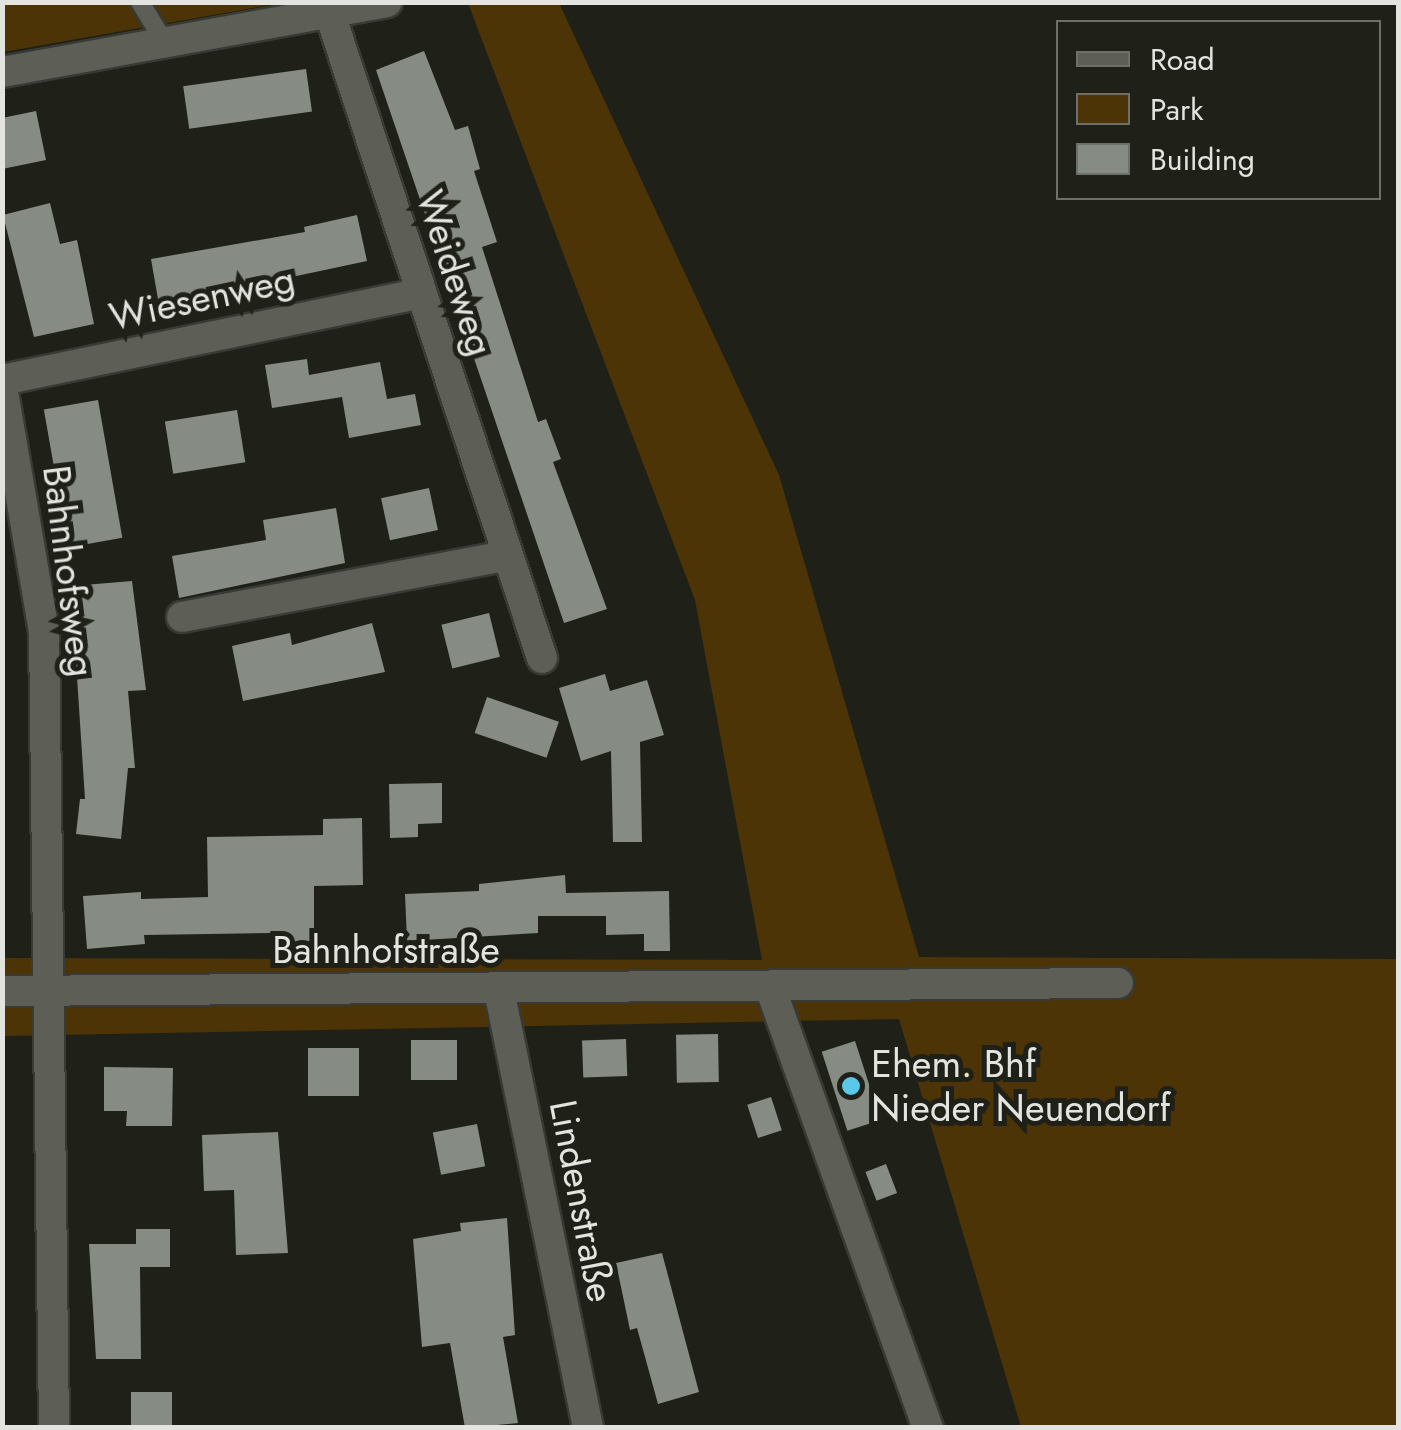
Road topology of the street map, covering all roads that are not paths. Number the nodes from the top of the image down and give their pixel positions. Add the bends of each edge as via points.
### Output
1 (140, 2) edge
2 (386, 2) edge
3 (330, 14) junction
4 (165, 44) junction
5 (2, 72) edge
6 (418, 294) junction
7 (2, 383) edge
8 (505, 556) junction
9 (182, 617) dead end
10 (542, 658) dead end
11 (1118, 983) dead end
12 (770, 987) junction
13 (499, 990) junction
14 (2, 991) edge
15 (50, 992) junction
16 (54, 1428) edge
17 (588, 1428) edge
18 (928, 1428) edge

1 - 4 lane
2 - 3 street
3 - 4 street
3 - 6 street, Weideweg
4 - 5 street
6 - 7 street, Wiesenweg
6 - 8 street, Weideweg
7 - 15 street, Bahnhofsweg via 44,632
8 - 9 street
8 - 10 street, Weideweg
11 - 12 street, Bahnhofstraße
12 - 13 street, Bahnhofstraße
12 - 18 street
13 - 15 street, Bahnhofstraße
13 - 17 street, Lindenstraße
14 - 15 street, Bahnhofstraße
15 - 16 street, Bahnhofsweg

